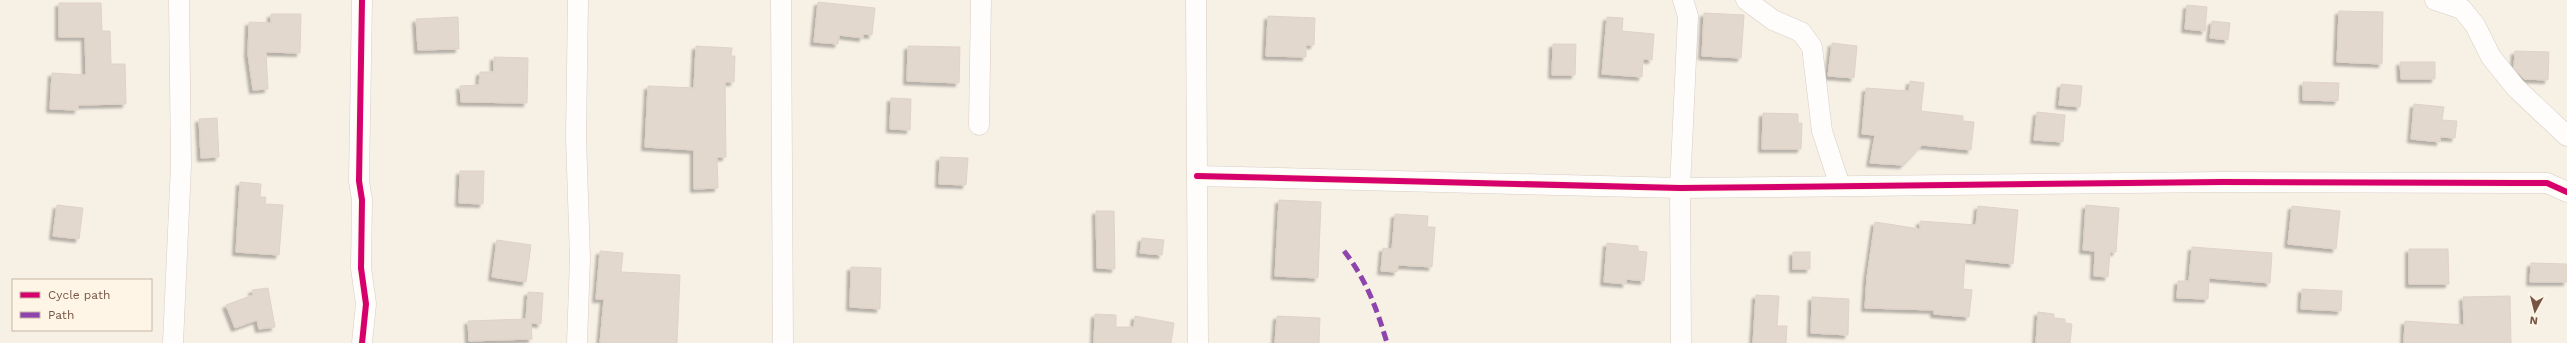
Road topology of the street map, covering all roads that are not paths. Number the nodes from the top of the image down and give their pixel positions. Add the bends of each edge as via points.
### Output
1 (179, 0) edge
2 (362, 0) edge
3 (578, 0) edge
4 (781, 0) edge
5 (981, 0) edge
6 (1196, 0) edge
7 (1683, 0) edge
8 (1746, 0) edge
9 (2435, 0) edge
10 (979, 125) dead end
11 (2567, 136) edge
12 (1197, 176) junction
13 (1840, 186) junction
14 (1680, 188) junction
15 (2567, 192) edge
16 (173, 343) edge
17 (362, 343) edge
18 (577, 343) edge
19 (783, 343) edge
20 (1198, 343) edge
21 (1681, 343) edge

1 - 16 street via 180,165
2 - 17 street via 359,181 362,200 361,268 366,304
3 - 18 street via 576,137 580,258
4 - 19 street
5 - 10 street
6 - 12 street
7 - 14 street via 1688,16
8 - 13 street via 1773,20 1801,32 1812,47 1822,131
9 - 11 street via 2462,9 2475,25 2491,56 2516,88
12 - 14 street
12 - 20 street
13 - 14 street
13 - 15 street via 2214,182 2547,183
14 - 21 street

